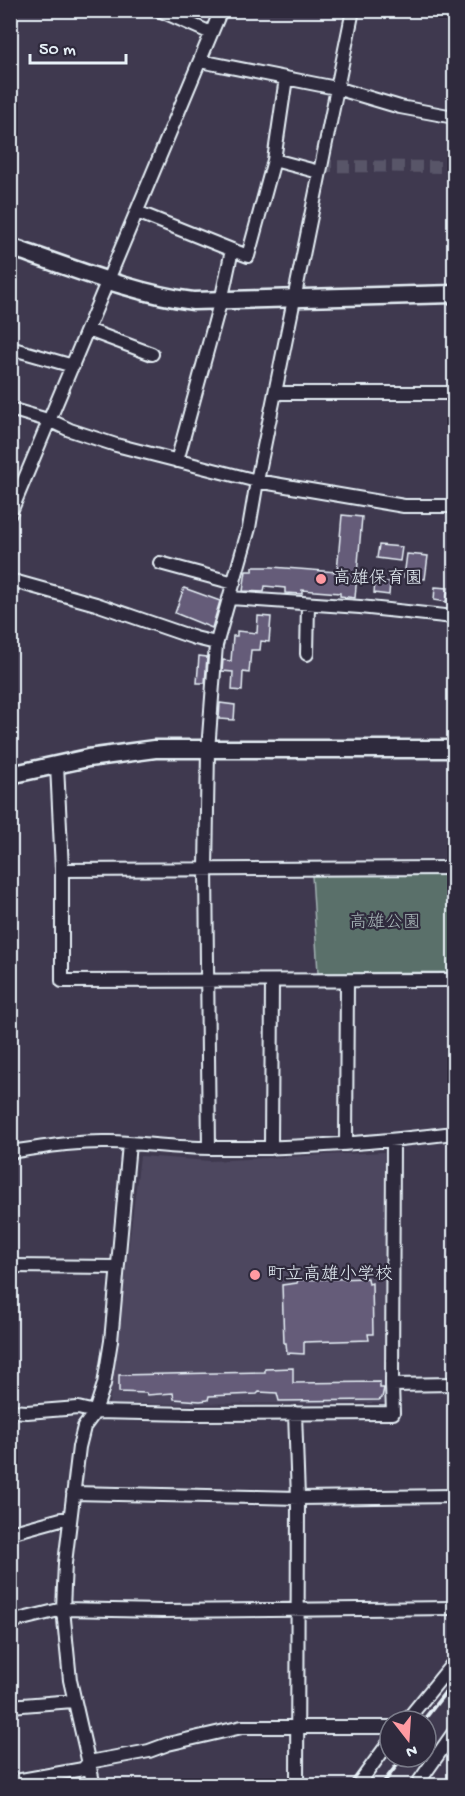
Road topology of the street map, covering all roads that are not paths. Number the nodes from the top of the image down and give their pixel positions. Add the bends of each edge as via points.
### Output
1 (159, 10) edge
2 (221, 10) edge
3 (353, 10) edge
4 (211, 33) junction
5 (200, 61) junction
6 (286, 78) junction
7 (336, 88) junction
8 (454, 117) edge
9 (274, 160) junction
10 (319, 172) junction
11 (137, 212) junction
12 (10, 247) edge
13 (232, 250) junction
14 (107, 280) junction
15 (454, 294) edge
16 (294, 299) junction
17 (219, 301) junction
18 (88, 330) junction
19 (10, 348) edge
20 (152, 354) dead end
21 (73, 366) junction
22 (275, 393) junction
23 (454, 393) edge
24 (10, 409) edge
25 (51, 421) junction
26 (177, 461) junction
27 (257, 481) junction
28 (454, 506) edge
29 (10, 514) edge
30 (160, 563) dead end
31 (10, 580) edge
32 (234, 583) junction
33 (230, 598) junction
34 (308, 604) junction
35 (454, 617) edge
36 (216, 643) junction
37 (307, 654) dead end
38 (454, 749) edge
39 (208, 750) junction
40 (57, 765) junction
41 (10, 776) edge
42 (454, 868) edge
43 (206, 869) junction
44 (62, 870) junction
45 (454, 980) edge
46 (207, 981) junction
47 (272, 981) junction
48 (347, 981) junction
49 (454, 1133) edge
50 (393, 1141) junction
51 (129, 1144) junction
52 (346, 1144) junction
53 (209, 1148) junction
54 (271, 1148) junction
55 (10, 1152) edge
56 (10, 1266) edge
57 (116, 1267) junction
58 (454, 1384) edge
59 (392, 1385) junction
60 (10, 1411) edge
61 (95, 1412) junction
62 (295, 1413) junction
63 (73, 1493) junction
64 (454, 1496) edge
65 (298, 1498) junction
66 (69, 1519) junction
67 (10, 1533) edge
68 (454, 1608) edge
69 (63, 1609) junction
70 (297, 1609) junction
71 (10, 1622) edge
72 (454, 1662) edge
73 (73, 1701) junction
74 (10, 1706) edge
75 (416, 1709) edge
76 (298, 1726) junction
77 (378, 1727) edge
78 (453, 1736) edge
79 (378, 1757) edge
80 (89, 1762) junction
81 (10, 1782) edge
82 (94, 1785) edge
83 (297, 1785) edge
84 (357, 1785) edge
85 (416, 1785) edge

1 - 4 street
2 - 4 street
3 - 7 street
4 - 5 street
5 - 6 street
5 - 11 street
6 - 7 street
6 - 9 street
7 - 8 street
7 - 10 street
9 - 10 street
9 - 13 street via 248,256
10 - 16 street
11 - 13 street
11 - 14 street
12 - 14 street
13 - 17 street
14 - 17 street via 179,299
14 - 18 street
15 - 16 street
16 - 17 street
16 - 22 street
17 - 26 street
18 - 20 street
18 - 21 street
19 - 21 street
21 - 25 street
22 - 23 street
22 - 27 street
24 - 25 street
25 - 26 street via 116,445
25 - 29 street
26 - 27 street
27 - 28 street via 404,506
27 - 32 street
30 - 32 street
31 - 36 street
32 - 33 street
33 - 34 street
33 - 36 street
34 - 35 street
34 - 37 street
36 - 39 street
38 - 39 street
39 - 40 street via 155,749
39 - 43 street
40 - 41 street
40 - 44 street
42 - 43 street
43 - 44 street
43 - 46 street
44 - 46 street via 62,981
45 - 48 street
46 - 47 street
46 - 53 street
47 - 48 street
47 - 54 street
48 - 52 street
49 - 50 street
50 - 52 street
50 - 59 street
51 - 53 street
51 - 55 street via 57,1145
51 - 57 street
52 - 54 street
53 - 54 street
56 - 57 street
57 - 61 street via 111,1341
58 - 59 street
59 - 62 street via 393,1413
60 - 61 street via 78,1408
61 - 62 street
61 - 63 street via 84,1427
62 - 65 street
63 - 65 street
63 - 66 street
64 - 65 street
65 - 70 street
66 - 67 street
66 - 69 street
68 - 70 street
69 - 70 street
69 - 71 street
69 - 73 street
70 - 76 street
72 - 75 street
73 - 74 street
73 - 80 street
76 - 77 street
76 - 80 street via 242,1727
76 - 83 street
78 - 85 street
79 - 84 street
80 - 81 street via 83,1769
80 - 82 street

